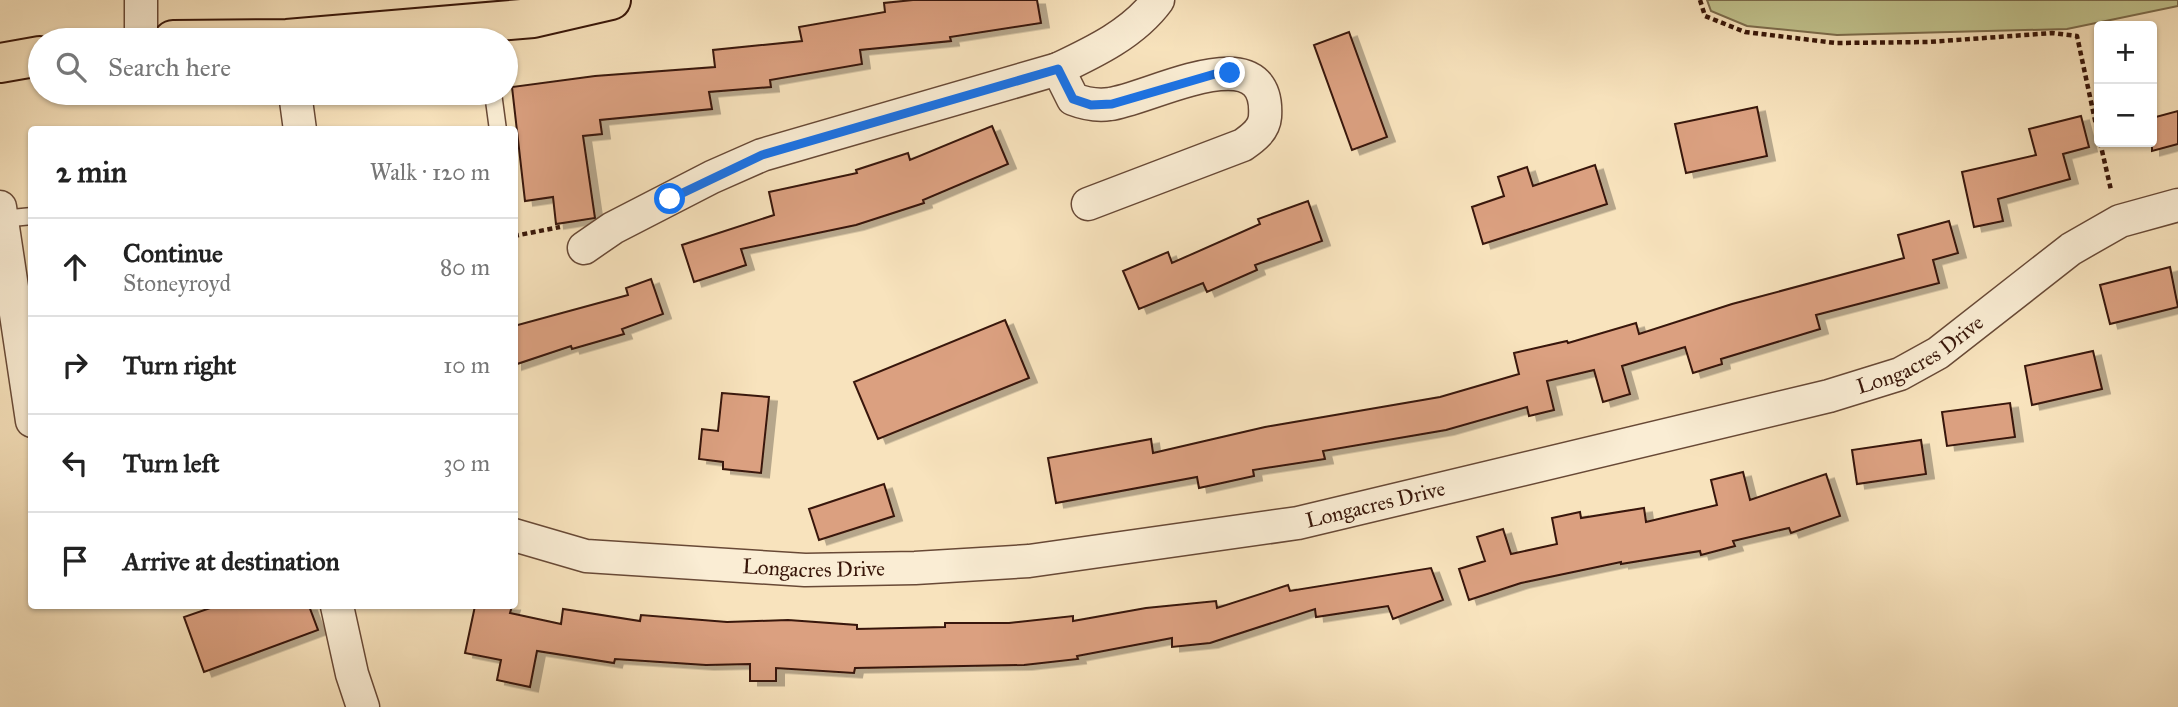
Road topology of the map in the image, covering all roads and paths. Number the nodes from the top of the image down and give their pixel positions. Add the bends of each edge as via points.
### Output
1 (141, 0) edge
2 (611, 0) edge
3 (1158, 0) edge
4 (1700, 0) edge
5 (141, 28) edge
6 (496, 28) edge
7 (28, 59) edge
8 (0, 63) edge
9 (1058, 69) junction
10 (297, 105) edge
11 (495, 105) edge
12 (2094, 113) edge
13 (299, 126) edge
14 (497, 126) edge
15 (2102, 147) edge
16 (1088, 204) dead end
17 (2178, 205) edge
18 (11, 214) edge
19 (2120, 221) junction
20 (584, 248) dead end
21 (28, 382) edge
22 (518, 536) edge
23 (338, 609) edge
24 (363, 707) edge

1 - 5 street
2 - 6 main road
3 - 9 street via 1139,21 1098,50
4 - 12 path via 1705,16 1745,32 1836,43 2052,33 2077,36
7 - 8 main road
9 - 16 street via 1073,99 1091,105 1112,104 1215,74 1244,74 1262,93 1266,110 1265,124 1242,145
9 - 20 street via 762,155 625,222
10 - 13 street
11 - 14 lane
15 - 19 path
17 - 19 street, Longacres Drive
18 - 21 street
19 - 22 street, Longacres Drive via 2071,249 1938,353 1900,374 1829,396 1298,523 1029,561 805,570 586,556
23 - 24 street

